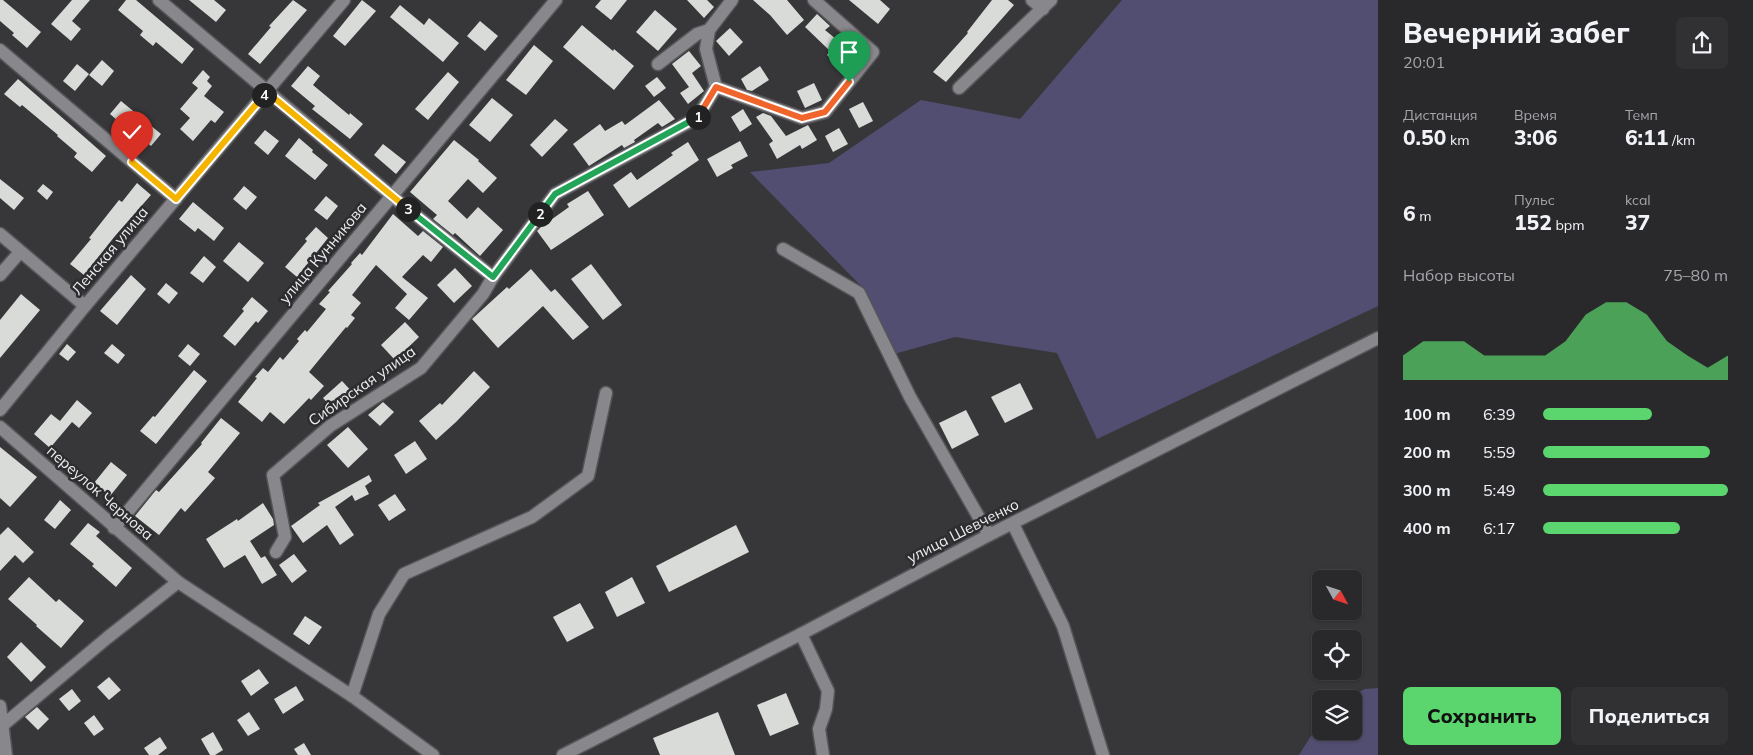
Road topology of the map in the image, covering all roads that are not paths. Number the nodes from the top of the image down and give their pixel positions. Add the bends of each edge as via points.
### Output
1 (159, 0) edge
2 (344, 0) edge
3 (556, 0) edge
4 (732, 0) edge
5 (814, 0) edge
6 (1032, 0) edge
7 (1047, 5) edge
8 (709, 30) junction
9 (0, 50) edge
10 (658, 64) dead end
11 (716, 87) junction
12 (959, 88) dead end
13 (267, 92) junction
14 (392, 196) junction
15 (176, 199) junction
16 (0, 234) edge
17 (783, 249) dead end
18 (20, 252) junction
19 (0, 275) edge
20 (493, 277) junction
21 (85, 306) junction
22 (1378, 338) edge
23 (606, 393) dead end
24 (0, 410) edge
25 (0, 427) edge
26 (1013, 524) junction
27 (114, 528) junction
28 (989, 535) junction
29 (276, 552) dead end
30 (178, 582) junction
31 (801, 634) junction
32 (352, 696) junction
33 (0, 706) edge
34 (2, 726) junction
35 (6, 755) edge
36 (433, 755) edge
37 (563, 755) edge
38 (823, 755) edge
39 (1103, 755) edge

1 - 13 street
2 - 13 street, Ленская улица
3 - 14 street, улица Кунникова
4 - 8 street
5 - 11 street via 873,52 825,112 802,118
6 - 7 street
7 - 12 street
8 - 10 street via 697,34
8 - 11 street via 706,49
9 - 15 street
11 - 20 street, Сибирская улица via 697,118 555,194
13 - 14 street
13 - 15 street, Ленская улица
14 - 20 street
14 - 27 street, улица Кунникова
15 - 21 street, Ленская улица
16 - 18 street
17 - 28 street via 859,293 910,397
18 - 19 street
18 - 21 street
20 - 29 street, Сибирская улица via 483,294 421,368 330,426 273,475 285,537
21 - 24 street, Ленская улица
22 - 26 street, улица Шевченко
23 - 32 street via 588,476 532,517 404,574 379,614
25 - 27 street, переулок Чернова
26 - 28 street, улица Шевченко
26 - 39 street via 1063,626
27 - 30 street, переулок Чернова
28 - 31 street, улица Шевченко
30 - 32 street, переулок Чернова
30 - 34 street
31 - 37 street, улица Шевченко
31 - 38 street via 828,691 826,709 818,729
32 - 36 street, переулок Чернова
33 - 34 street
34 - 35 street

